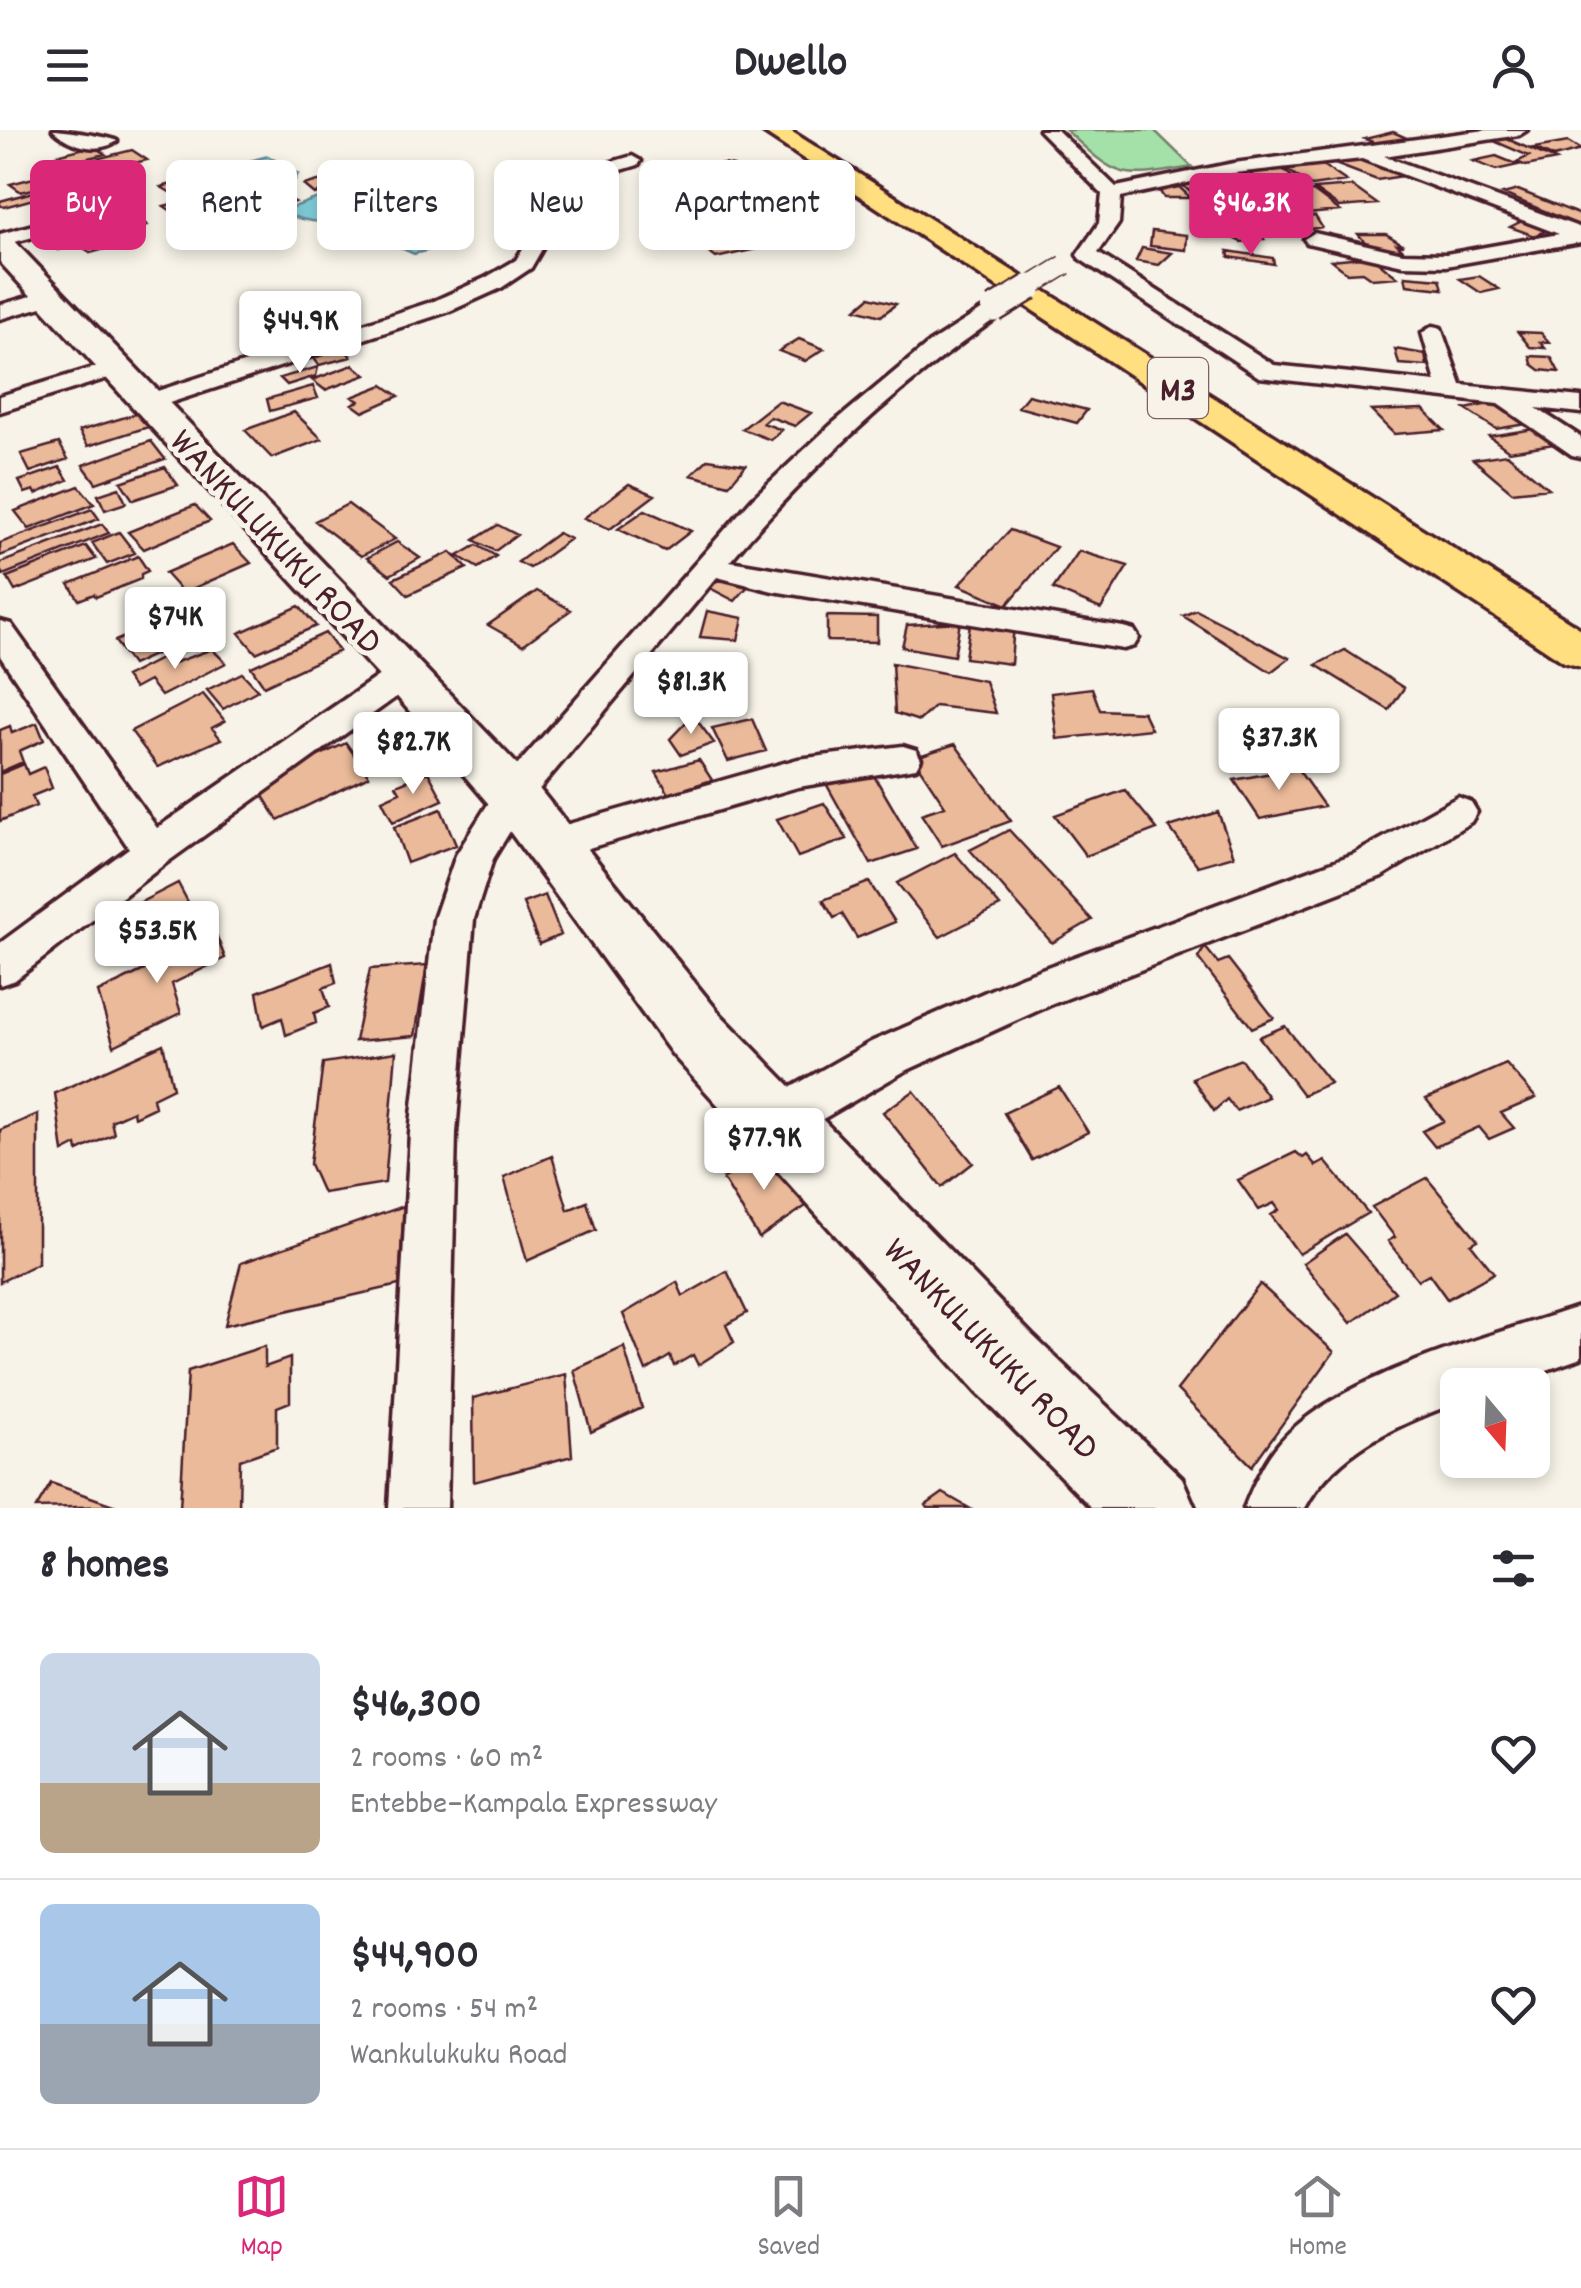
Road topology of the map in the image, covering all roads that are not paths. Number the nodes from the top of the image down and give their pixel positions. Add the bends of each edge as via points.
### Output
1 (61, 130) edge
2 (772, 130) edge
3 (799, 130) edge
4 (1047, 130) edge
5 (1425, 130) edge
6 (1519, 130) edge
7 (108, 141) dead end
8 (1450, 142) junction
9 (1363, 154) junction
10 (632, 161) dead end
11 (1112, 193) junction
12 (30, 233) edge
13 (1581, 236) edge
14 (1314, 239) dead end
15 (0, 242) edge
16 (1076, 260) junction
17 (25, 305) edge
18 (1433, 333) dead end
19 (132, 385) junction
20 (1451, 392) junction
21 (1502, 397) junction
22 (0, 404) edge
23 (1581, 405) edge
24 (1581, 448) edge
25 (709, 566) junction
26 (1581, 622) edge
27 (0, 632) edge
28 (1123, 638) dead end
29 (1581, 651) edge
30 (405, 674) junction
31 (903, 759) dead end
32 (513, 795) junction
33 (1458, 812) dead end
34 (552, 844) junction
35 (152, 852) junction
36 (0, 967) edge
37 (776, 1120) junction
38 (1581, 1332) edge
39 (418, 1508) edge
40 (1152, 1508) edge
41 (1273, 1508) edge

1 - 7 street via 82,142
2 - 29 highway, M3
3 - 26 highway, M3 via 1342,464
4 - 11 street
5 - 8 street
6 - 8 street
8 - 9 street
9 - 11 street via 1234,168
9 - 13 street
10 - 19 street via 569,187 524,264 442,306
11 - 16 street via 1109,223
12 - 15 street
13 - 14 street via 1446,260 1403,259
15 - 17 main road, WANKULUKUKU ROAD
16 - 20 street via 1268,372
16 - 25 street, bridge via 936,349 840,430
17 - 19 main road, WANKULUKUKU ROAD
18 - 20 street
19 - 22 street
19 - 30 main road, WANKULUKUKU ROAD
20 - 21 street
21 - 23 street
21 - 24 street
25 - 28 street
25 - 32 street
27 - 35 street
30 - 32 main road, WANKULUKUKU ROAD
30 - 35 street
31 - 34 street via 798,773
32 - 34 main road, WANKULUKUKU ROAD
32 - 39 street via 475,855 454,918 433,1133
33 - 37 street via 1368,865 1035,991 887,1056
34 - 37 main road, WANKULUKUKU ROAD via 696,1034
35 - 36 street
37 - 40 main road, WANKULUKUKU ROAD via 1004,1363
38 - 41 street via 1429,1386 1345,1425 1302,1460

